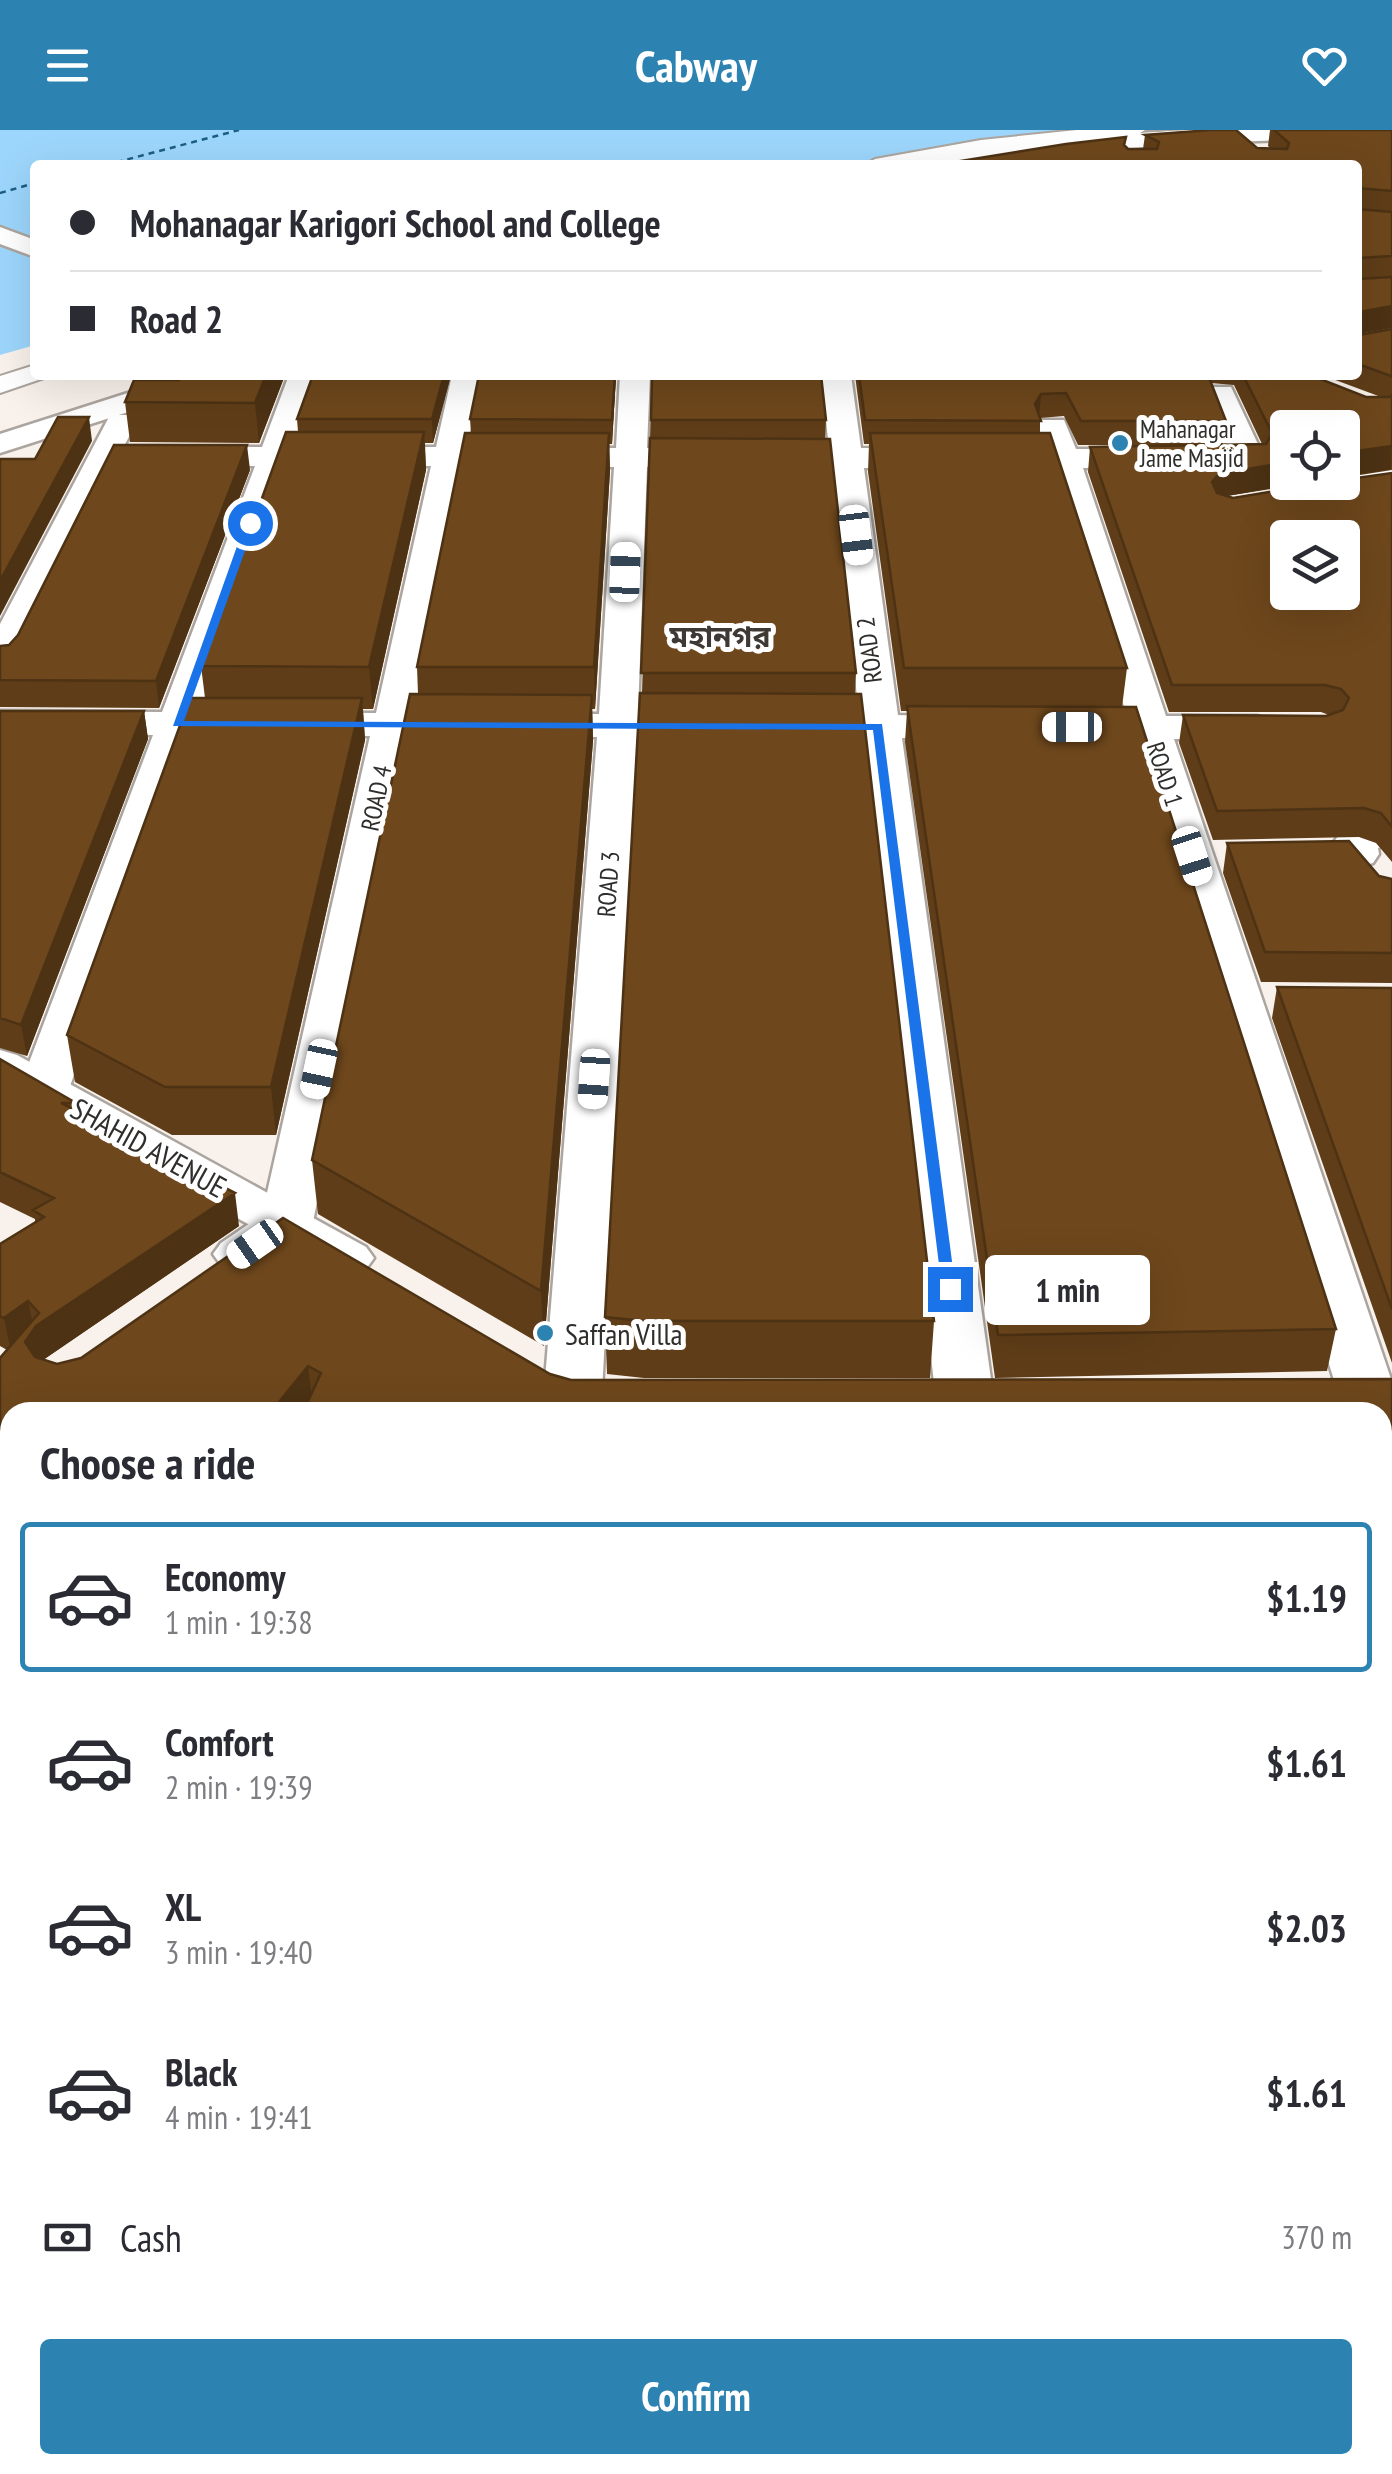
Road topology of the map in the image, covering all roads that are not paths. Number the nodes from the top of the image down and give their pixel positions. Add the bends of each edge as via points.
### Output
1 (1136, 130) edge
2 (1392, 132) edge
3 (1392, 140) edge
4 (1244, 142) junction
5 (903, 160) edge
6 (978, 160) edge
7 (1043, 160) edge
8 (1266, 160) edge
9 (0, 220) edge
10 (30, 233) edge
11 (0, 234) edge
12 (30, 247) edge
13 (195, 380) edge
14 (302, 380) edge
15 (467, 380) edge
16 (635, 380) edge
17 (837, 380) edge
18 (0, 384) edge
19 (44, 384) edge
20 (1220, 393) edge
21 (0, 413) edge
22 (122, 420) dead end
23 (1058, 442) junction
24 (0, 444) edge
25 (1392, 445) edge
26 (104, 456) junction
27 (274, 456) junction
28 (450, 457) junction
29 (630, 457) junction
30 (846, 458) junction
31 (1392, 482) edge
32 (1360, 487) edge
33 (0, 660) edge
34 (0, 723) edge
35 (177, 724) junction
36 (391, 724) junction
37 (618, 726) junction
38 (878, 726) junction
39 (1150, 728) junction
40 (1302, 728) edge
41 (1392, 828) edge
42 (1354, 863) edge
43 (22, 1077) edge
44 (286, 1222) junction
45 (388, 1281) edge
46 (192, 1288) edge
47 (522, 1362) edge
48 (1380, 1392) edge
49 (1310, 1394) edge
50 (1022, 1400) edge
51 (908, 1401) edge
52 (965, 1401) junction

1 - 5 street
2 - 6 street via 1144,139
3 - 4 street
4 - 7 street
4 - 8 street
9 - 10 street
11 - 12 street
13 - 24 street
14 - 27 street
15 - 28 street, ROAD 4
16 - 29 street, ROAD 3
17 - 30 street, ROAD 2
18 - 19 street
19 - 21 street
20 - 23 street via 1249,459
22 - 26 street
23 - 30 street
23 - 39 street, ROAD 1
25 - 31 street via 1355,464
26 - 27 street
26 - 33 street
27 - 28 street
27 - 35 street
28 - 29 street
28 - 36 street, ROAD 4
29 - 30 street
29 - 37 street, ROAD 3
30 - 38 street, ROAD 2
31 - 32 street
34 - 35 street
35 - 36 street
35 - 43 street
36 - 37 street
36 - 44 street, ROAD 4
37 - 38 street
37 - 47 street, ROAD 3 via 600,1396
38 - 39 street
38 - 52 street, ROAD 2
39 - 40 street
39 - 48 street, ROAD 1 via 1211,856
41 - 42 street via 1355,842
43 - 44 street, SHAHID AVENUE
44 - 45 street, SHAHID AVENUE
44 - 46 street
48 - 49 street
50 - 52 street
51 - 52 street

